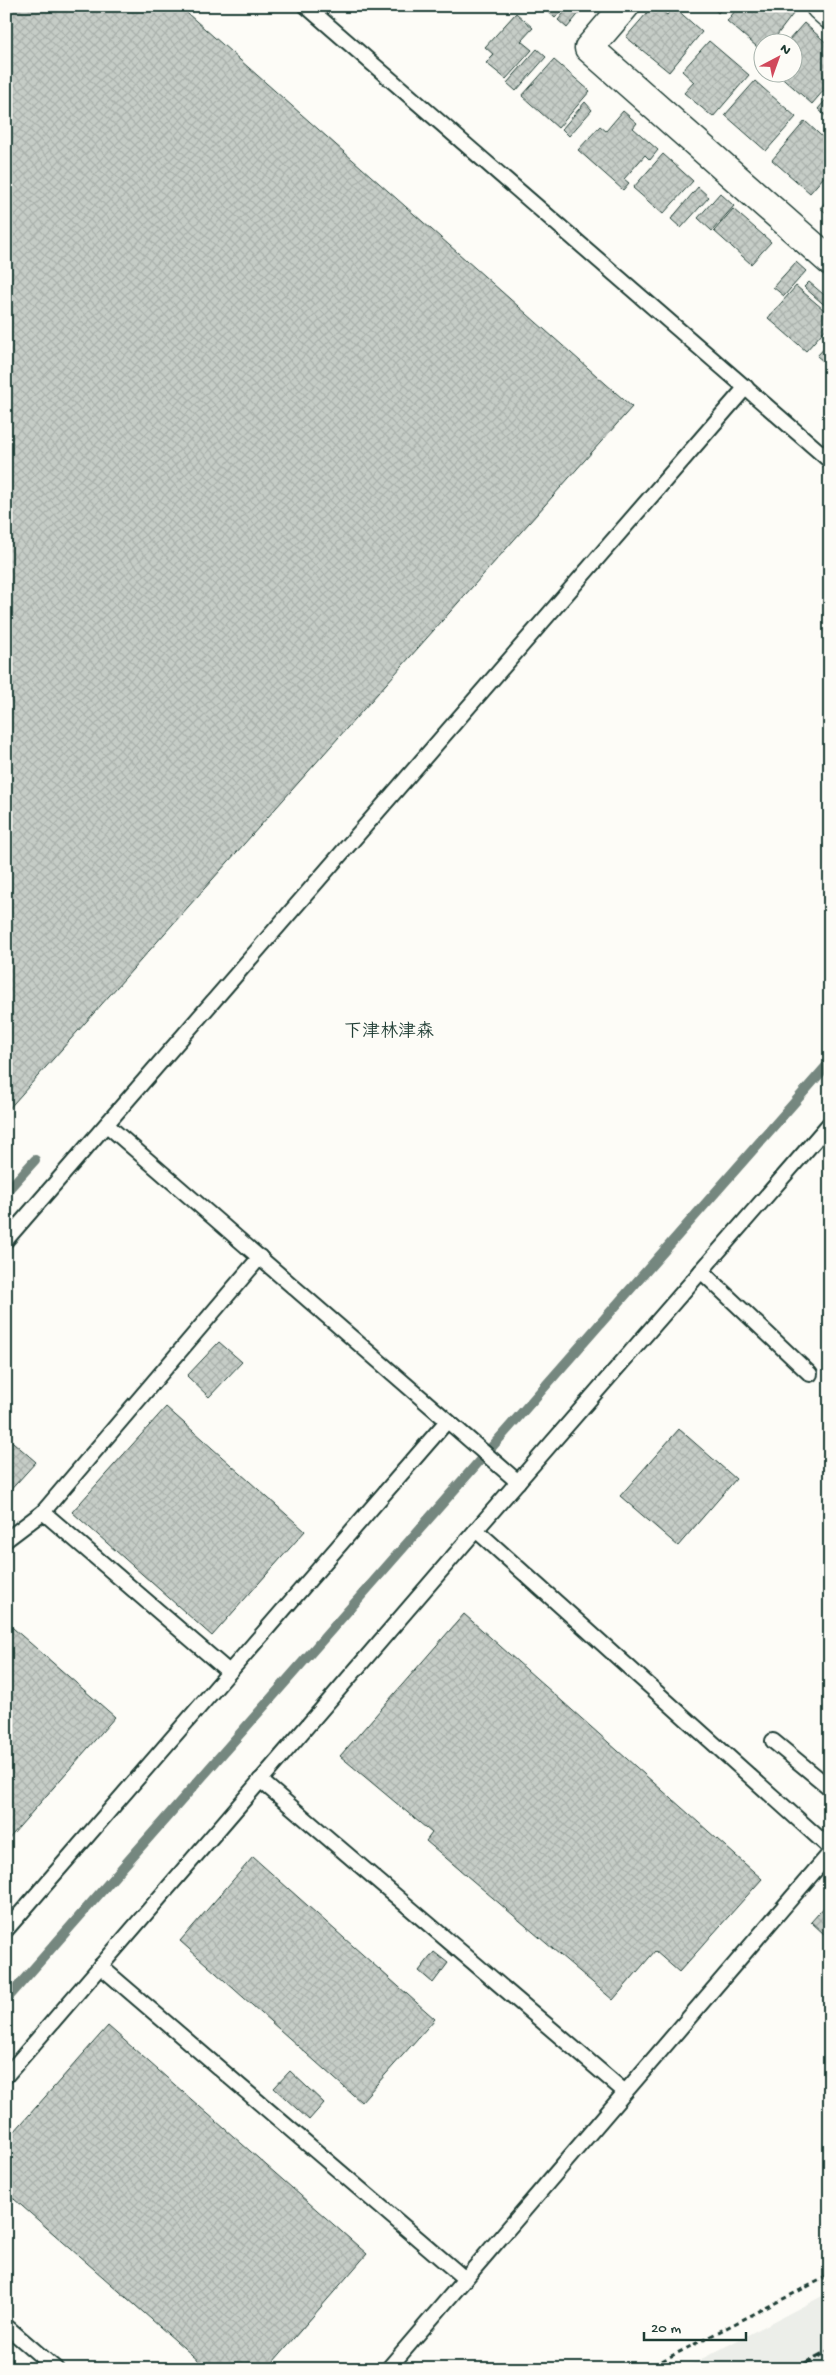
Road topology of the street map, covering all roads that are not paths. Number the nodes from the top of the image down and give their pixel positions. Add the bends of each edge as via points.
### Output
1 (306, 6) edge
2 (625, 6) edge
3 (820, 6) edge
4 (830, 15) edge
5 (830, 261) edge
6 (746, 387) junction
7 (830, 460) edge
8 (830, 1123) edge
9 (108, 1125) junction
10 (6, 1240) edge
11 (260, 1257) junction
12 (701, 1271) junction
13 (810, 1374) dead end
14 (447, 1421) junction
15 (518, 1482) junction
16 (43, 1512) junction
17 (476, 1530) junction
18 (6, 1540) edge
19 (229, 1672) junction
20 (773, 1741) dead end
21 (260, 1780) junction
22 (830, 1788) edge
23 (830, 1848) edge
24 (830, 1853) edge
25 (6, 1930) edge
26 (100, 1966) junction
27 (6, 2076) edge
28 (626, 2092) junction
29 (465, 2279) junction
30 (6, 2326) edge
31 (56, 2369) edge
32 (388, 2369) edge

1 - 6 lane
2 - 5 street via 589,48
3 - 4 street
6 - 7 lane
6 - 9 lane
8 - 12 lane
9 - 10 lane
9 - 11 lane
11 - 14 lane
11 - 16 lane
12 - 13 lane
12 - 15 lane
14 - 15 lane
14 - 19 lane
15 - 17 lane
16 - 18 lane
16 - 19 lane
17 - 21 lane
17 - 23 lane
19 - 25 lane
20 - 22 lane
21 - 26 lane
21 - 28 lane
24 - 28 lane
26 - 27 lane
26 - 29 lane
28 - 29 lane
29 - 32 lane
30 - 31 lane

